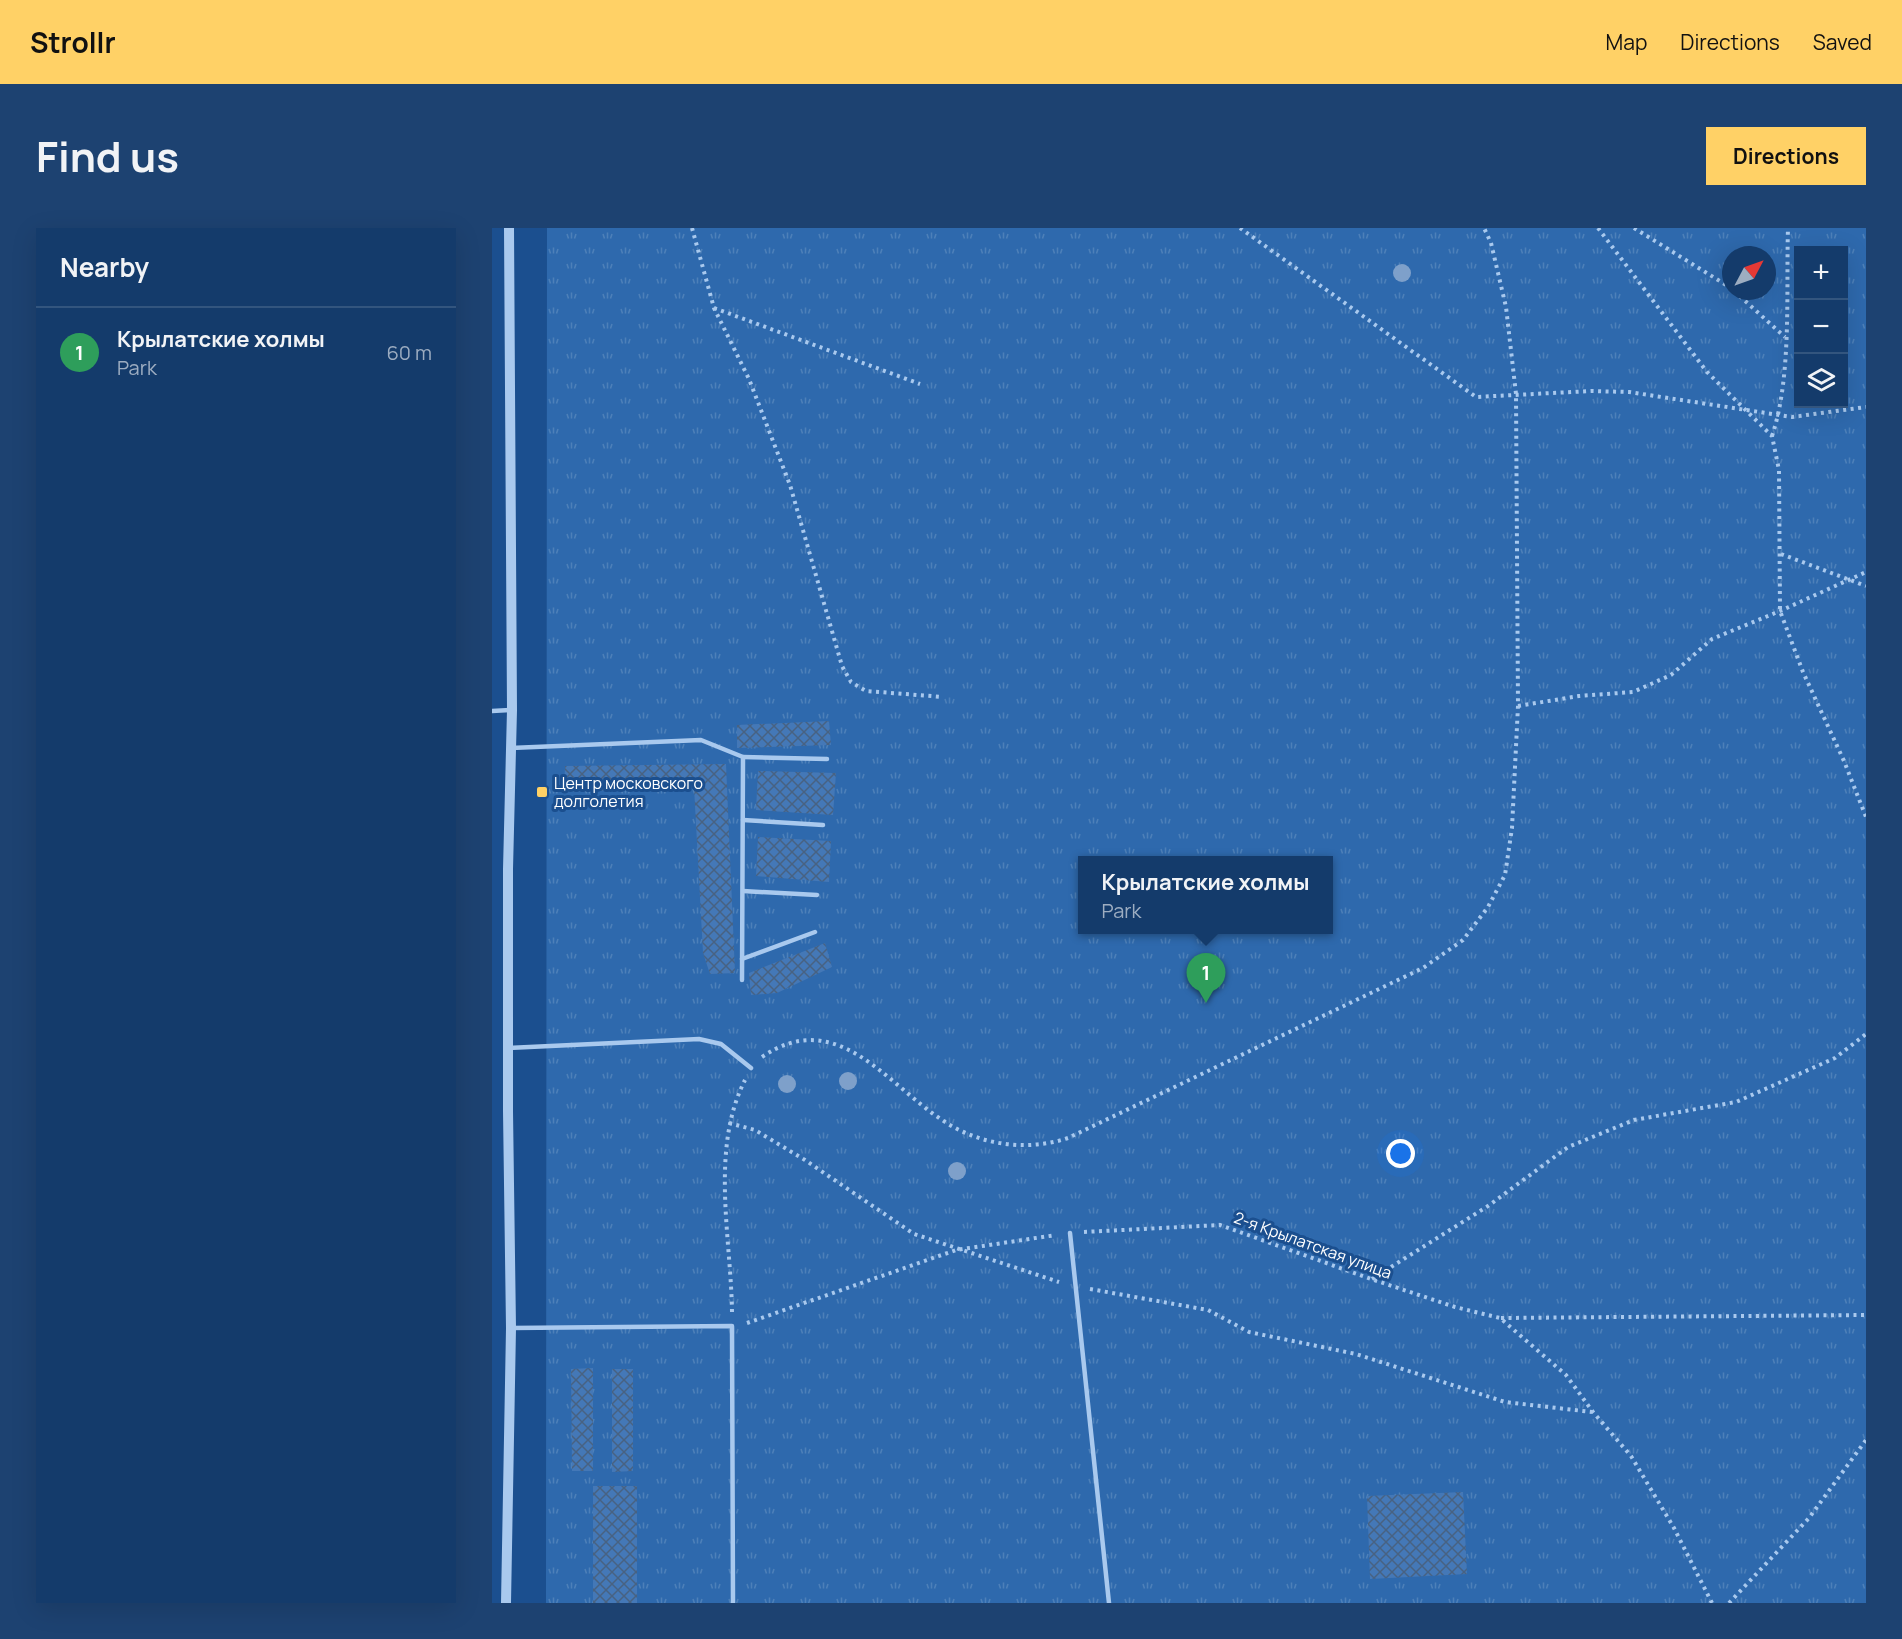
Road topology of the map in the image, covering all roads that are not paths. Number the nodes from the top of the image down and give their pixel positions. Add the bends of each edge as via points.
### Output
1 (509, 228) edge
2 (512, 710) junction
3 (492, 711) edge
4 (511, 748) junction
5 (743, 757) junction
6 (827, 759) dead end
7 (743, 820) junction
8 (823, 825) dead end
9 (742, 891) junction
10 (817, 895) dead end
11 (815, 932) dead end
12 (742, 959) junction
13 (742, 980) dead end
14 (508, 1048) junction
15 (751, 1068) road end
16 (1070, 1233) road end
17 (511, 1328) junction
18 (506, 1603) edge
19 (733, 1603) edge
20 (1109, 1603) edge

1 - 2 street
2 - 3 lane
2 - 4 street
4 - 5 lane via 700,740
4 - 14 street
5 - 6 lane
5 - 7 lane
7 - 8 lane
7 - 9 lane
9 - 10 lane
9 - 12 lane
11 - 12 lane
12 - 13 lane
14 - 15 lane via 699,1039 721,1044
14 - 17 street
16 - 20 lane
17 - 18 street
17 - 19 lane via 732,1326

